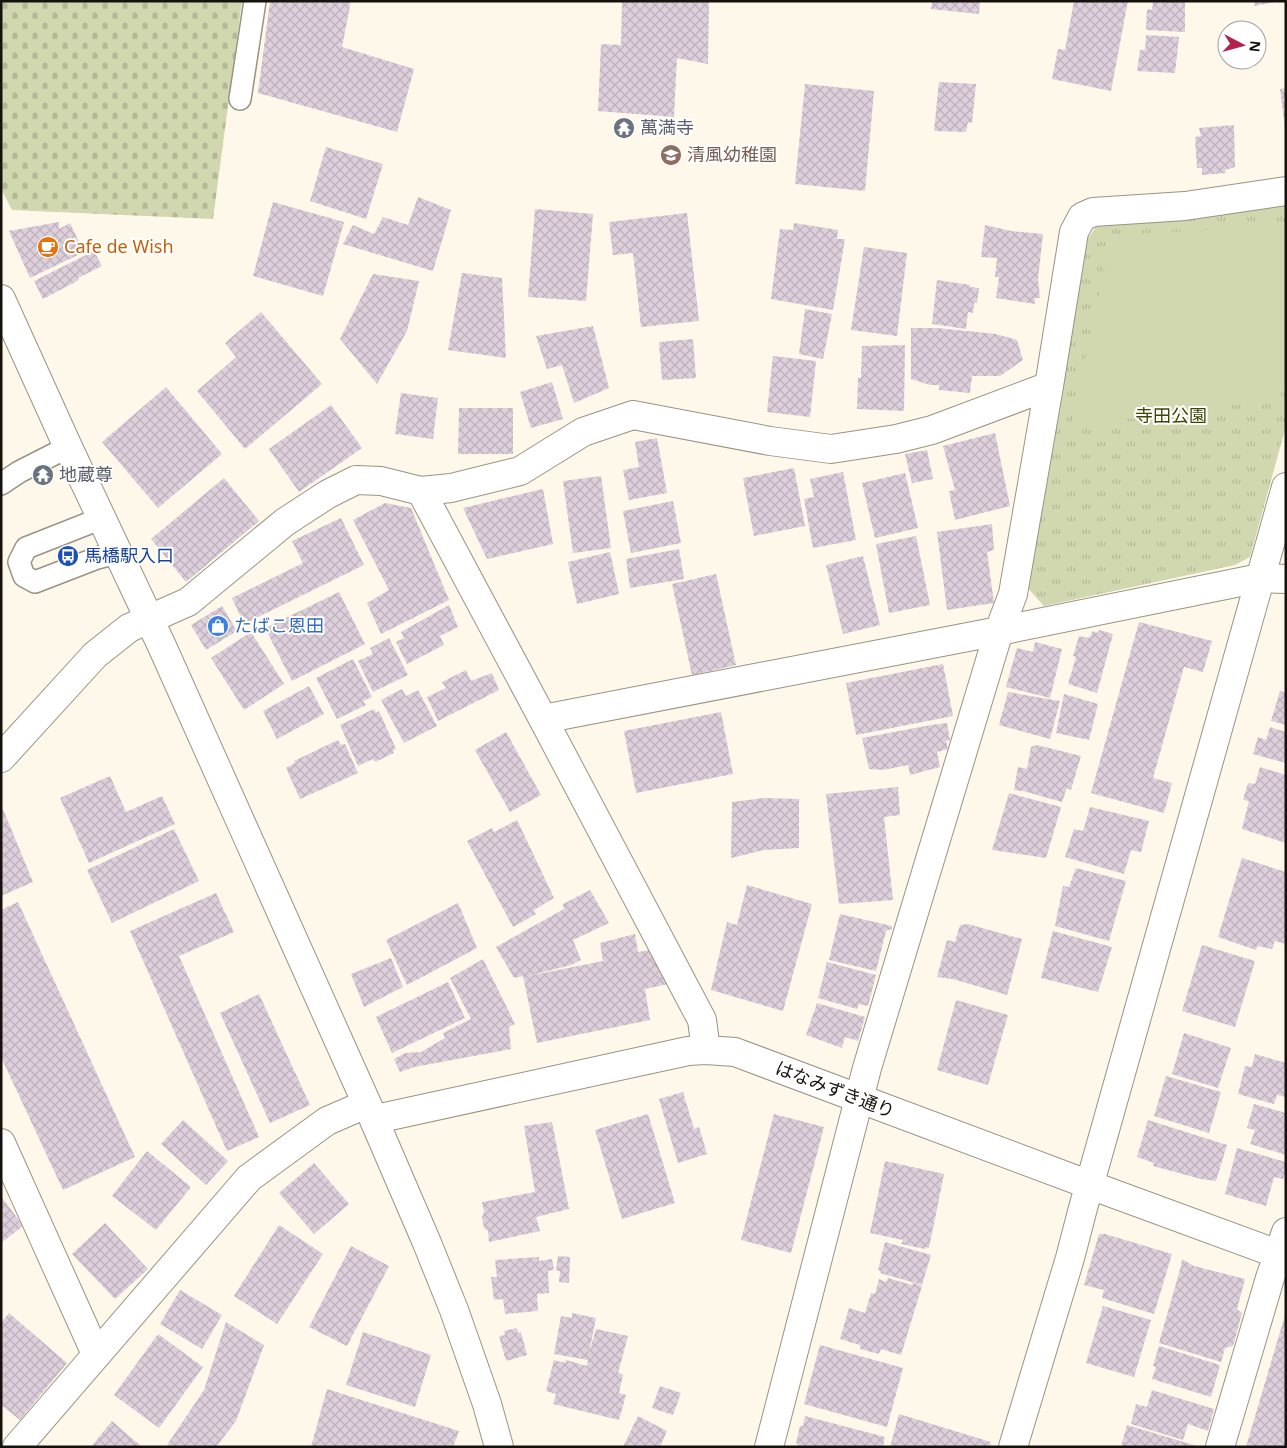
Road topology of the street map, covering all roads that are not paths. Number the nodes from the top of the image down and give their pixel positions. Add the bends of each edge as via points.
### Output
1 (255, 1) edge
2 (240, 99) dead end
3 (1286, 191) edge
4 (1, 299) edge
5 (1049, 386) junction
6 (68, 447) junction
7 (1, 484) edge
8 (1286, 487) edge
9 (421, 491) junction
10 (102, 518) junction
11 (117, 553) junction
12 (1273, 579) edge
13 (148, 620) junction
14 (999, 631) junction
15 (543, 719) junction
16 (1, 758) edge
17 (706, 1050) junction
18 (859, 1099) junction
19 (371, 1113) junction
20 (1, 1143) edge
21 (1090, 1186) junction
22 (1283, 1248) edge
23 (96, 1354) junction
24 (17, 1447) edge
25 (499, 1447) edge
26 (769, 1447) edge
27 (1013, 1447) edge
28 (1220, 1447) edge

1 - 2 lane
3 - 5 street via 1186,206 1093,212 1082,217 1074,232
4 - 6 street
5 - 9 street via 932,430 831,449 633,415 583,432 520,471 451,488
5 - 14 street via 1013,594
6 - 7 lane
6 - 10 street
8 - 12 street
9 - 13 street via 381,481 356,480 285,522 188,602
9 - 15 street
10 - 11 street
10 - 11 lane via 26,548 19,562 24,576 35,582
11 - 13 street
12 - 14 street
12 - 21 street
13 - 16 street via 129,628 95,655
13 - 19 street
14 - 15 street
14 - 18 street
15 - 17 street via 702,1020
17 - 18 street, はなみずき通り via 735,1052
17 - 19 street, はなみずき通り via 376,1119
18 - 21 street, はなみずき通り
18 - 26 street
19 - 23 street via 364,1105 327,1121 248,1178
19 - 25 street via 454,1310
20 - 23 street
21 - 22 street, はなみずき通り
21 - 27 street
22 - 28 street
23 - 24 street

